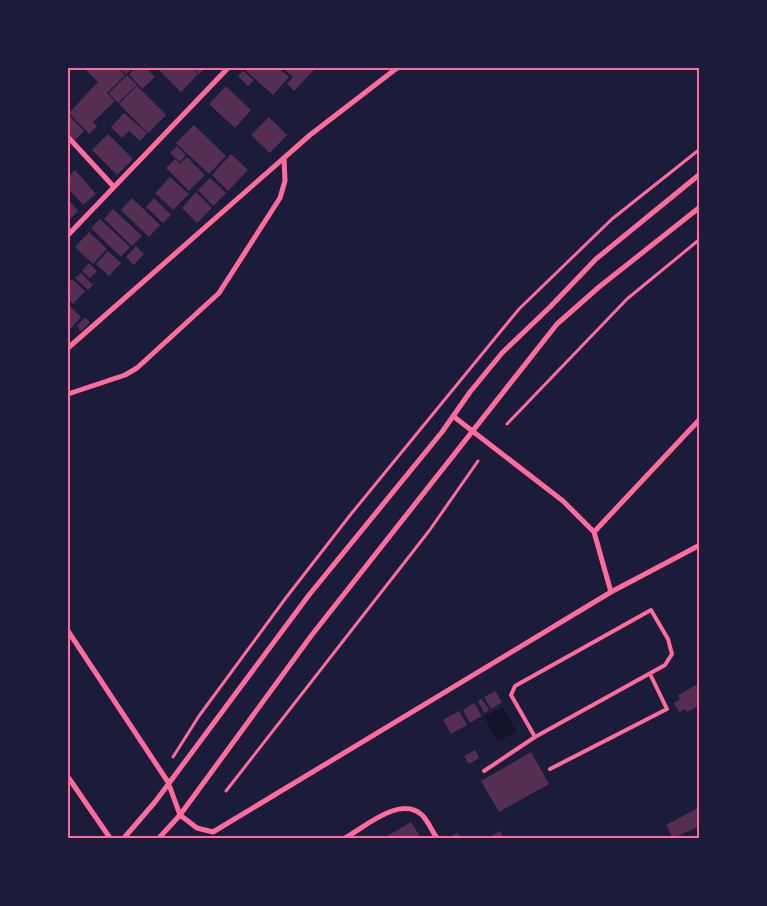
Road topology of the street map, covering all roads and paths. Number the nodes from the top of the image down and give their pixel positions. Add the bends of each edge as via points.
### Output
1 (228, 68) edge
2 (397, 68) edge
3 (68, 137) edge
4 (284, 158) junction
5 (700, 174) edge
6 (114, 187) junction
7 (700, 207) edge
8 (68, 235) edge
9 (700, 239) edge
10 (68, 348) edge
11 (68, 394) edge
12 (453, 416) junction
13 (700, 419) edge
14 (507, 424) dead end
15 (473, 432) junction
16 (478, 461) dead end
17 (594, 532) junction
18 (700, 545) edge
19 (611, 592) junction
20 (68, 631) edge
21 (650, 674) junction
22 (535, 737) junction
23 (550, 769) dead end
24 (484, 771) dead end
25 (68, 777) edge
26 (168, 782) junction
27 (226, 791) dead end
28 (180, 814) junction
29 (110, 838) edge
30 (124, 838) edge
31 (159, 838) edge
32 (345, 838) edge
33 (437, 838) edge

1 - 6 street
2 - 4 street
3 - 6 street
4 - 10 street
4 - 11 street via 285,181 280,198 219,293 137,368 125,376
5 - 12 street via 596,258 502,353
6 - 8 street
7 - 15 street via 558,324
9 - 14 path via 627,299
12 - 15 street
12 - 26 street via 309,595
13 - 17 street
15 - 17 street via 563,500
15 - 28 street via 311,636
16 - 27 path via 429,531
17 - 19 street
18 - 19 street
19 - 28 street via 213,832 197,828
20 - 26 street
21 - 22 lane
21 - 22 lane via 666,665 672,654 668,639 651,610 515,686 511,695
21 - 23 lane via 667,709
22 - 24 lane
25 - 29 street
26 - 28 street
26 - 30 street
28 - 31 street
32 - 33 street via 397,808 412,808 423,816

